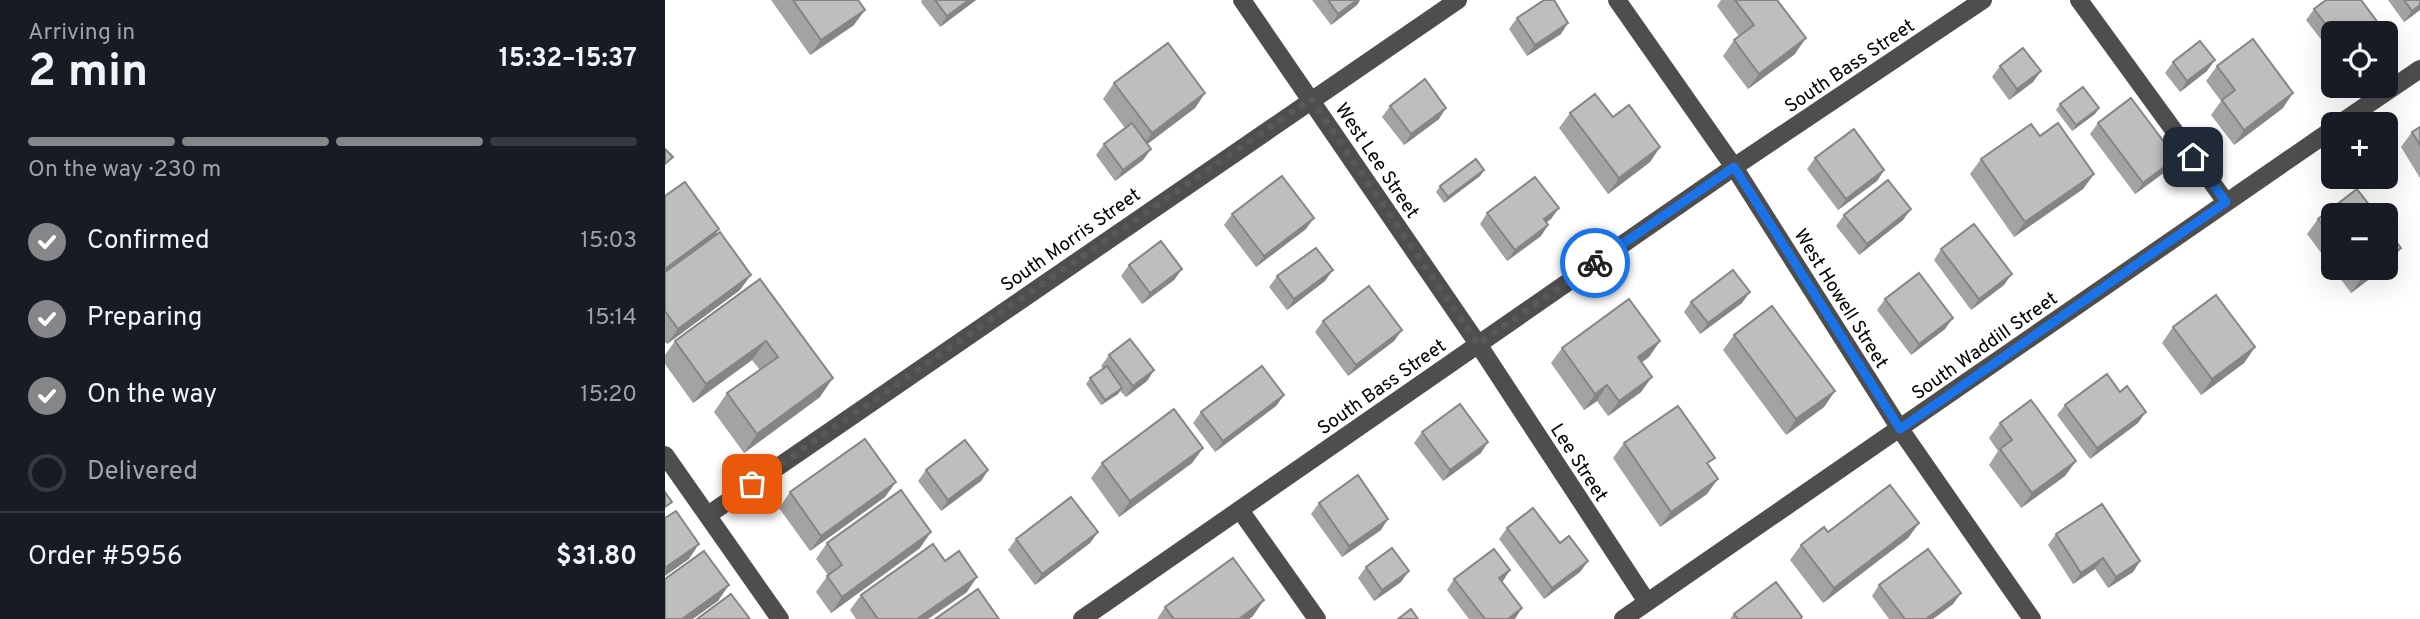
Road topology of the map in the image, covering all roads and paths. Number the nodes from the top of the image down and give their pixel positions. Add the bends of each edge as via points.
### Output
1 (1243, 0) edge
2 (1458, 0) edge
3 (1617, 0) edge
4 (1983, 0) edge
5 (2078, 0) edge
6 (2420, 69) edge
7 (1311, 99) junction
8 (2357, 112) edge
9 (2321, 137) edge
10 (1734, 167) junction
11 (2226, 202) junction
12 (1478, 344) junction
13 (1900, 429) junction
14 (665, 455) edge
15 (1240, 510) junction
16 (708, 515) junction
17 (1647, 602) junction
18 (780, 619) edge
19 (1082, 619) edge
20 (1317, 619) edge
21 (1623, 619) edge
22 (2032, 619) edge

1 - 7 street, West Lee Street
2 - 7 street, South Morris Street
3 - 10 street, West Howell Street
4 - 10 street, South Bass Street
5 - 11 street
6 - 8 street
7 - 12 street, West Lee Street
7 - 16 street, South Morris Street
9 - 11 street, South Waddill Street
10 - 12 street, South Bass Street
10 - 13 street, West Howell Street
11 - 13 street, South Waddill Street
12 - 15 street, South Bass Street
12 - 17 street, Lee Street
13 - 17 street, South Waddill Street
13 - 22 street, West Howell Street
14 - 16 street
15 - 19 street, South Bass Street
15 - 20 street
16 - 18 street
17 - 21 street, South Waddill Street

